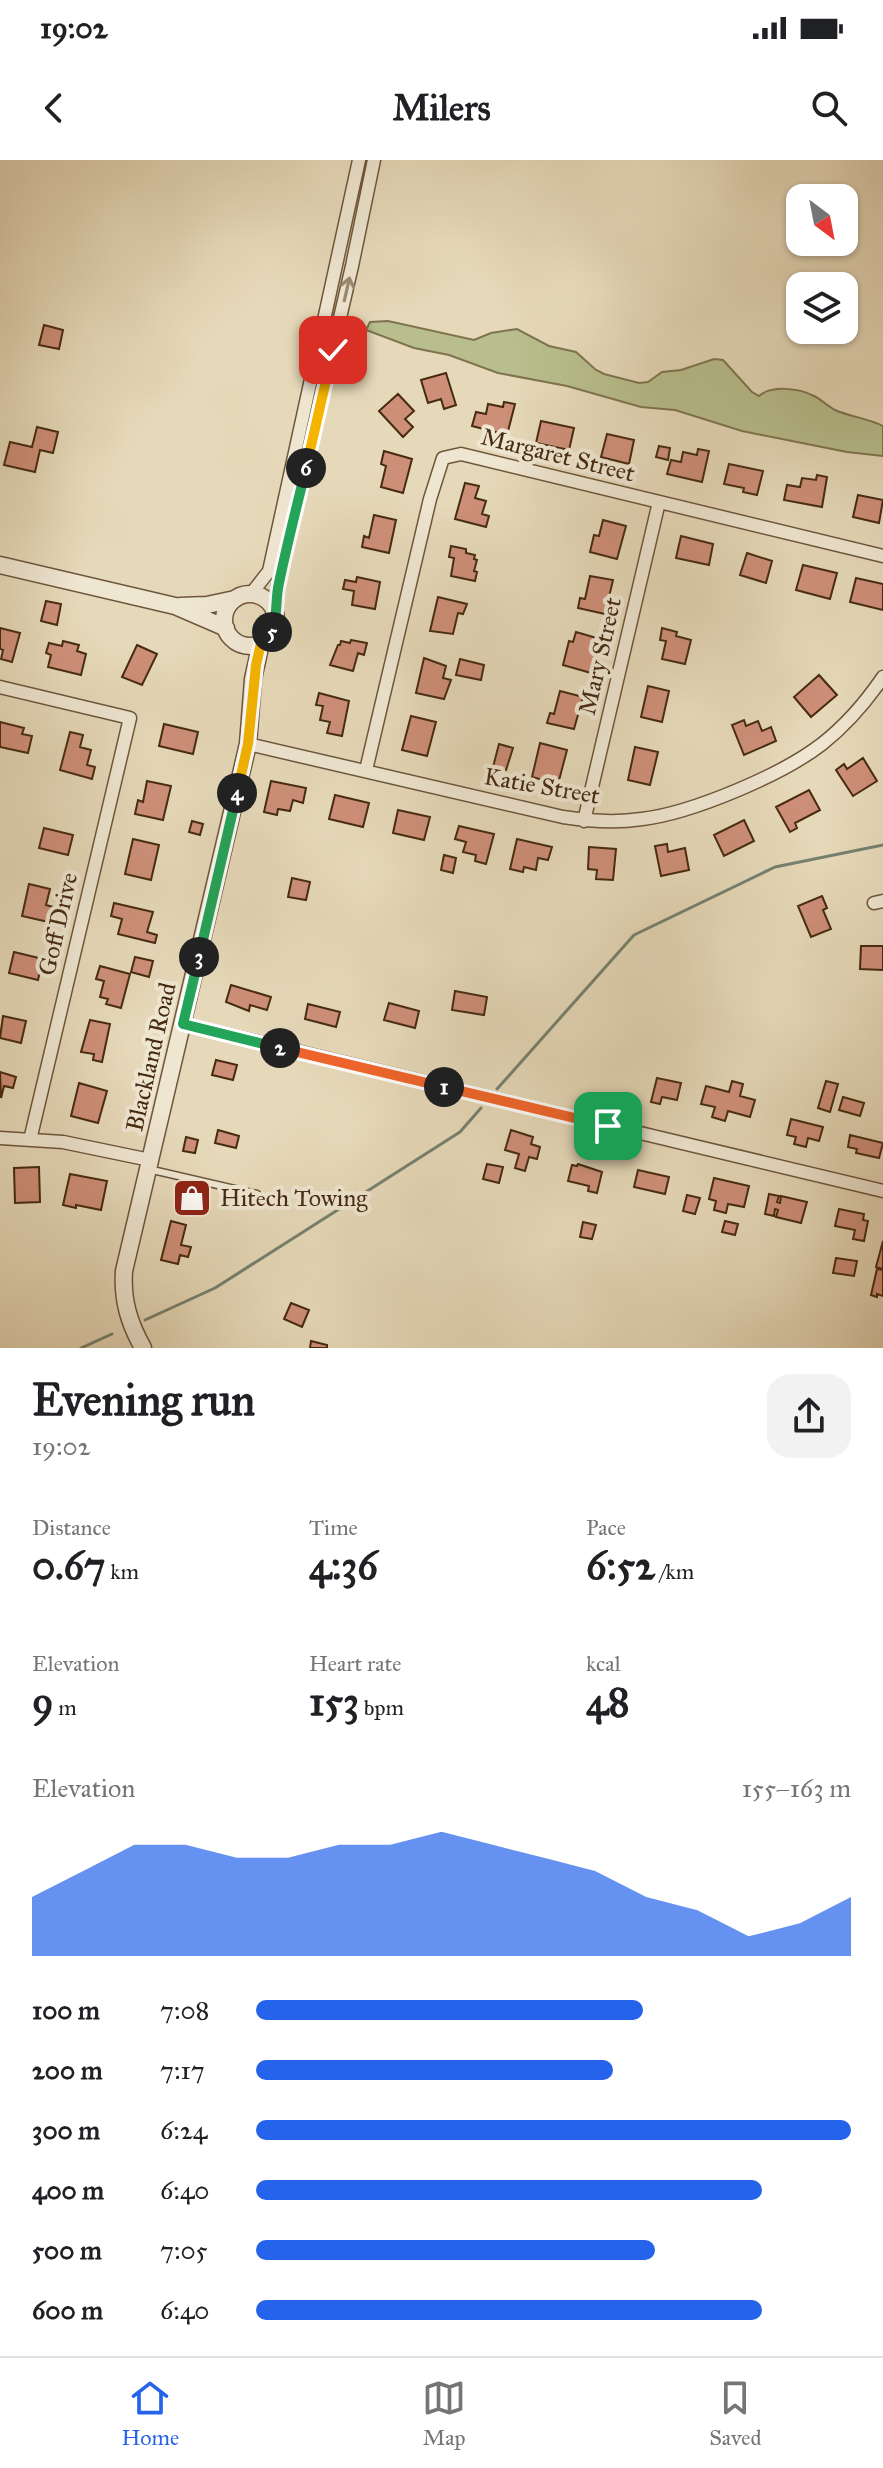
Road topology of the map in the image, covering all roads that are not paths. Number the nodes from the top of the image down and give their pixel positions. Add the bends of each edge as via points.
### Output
1 (359, 160) edge
2 (374, 160) edge
3 (339, 244) junction
4 (356, 247) junction
5 (659, 502) junction
6 (883, 556) edge
7 (0, 565) edge
8 (243, 597) junction
9 (175, 606) junction
10 (274, 611) junction
11 (231, 634) junction
12 (261, 643) junction
13 (883, 677) edge
14 (253, 679) junction
15 (0, 687) edge
16 (248, 744) junction
17 (366, 770) junction
18 (584, 821) junction
19 (183, 1024) junction
20 (608, 1126) dead end
21 (636, 1132) dead end
22 (0, 1138) edge
23 (30, 1140) junction
24 (149, 1164) junction
25 (883, 1191) edge
26 (257, 1194) dead end
27 (143, 1348) edge

1 - 3 street
2 - 4 street
3 - 4 street
3 - 8 street via 269,571
10 -> 4 street
5 - 6 street, Margaret Street
5 - 17 street, Margaret Street via 461,454 443,458
5 - 18 street, Mary Street
7 - 9 street
8 - 9 street
8 - 10 street via 264,598
8 - 11 street via 227,608
9 - 11 street
10 - 12 street via 275,628
11 - 12 street via 248,646
11 - 14 street, Blackland Road
12 - 14 street, Blackland Road
13 - 18 street, Katie Street via 848,721 795,764 685,809 642,819
14 - 16 street, Blackland Road
15 - 23 street, Goff Drive via 130,718
16 - 17 street, Katie Street
16 - 19 street, Blackland Road
17 - 18 street, Katie Street
19 - 20 street
19 - 24 street, Blackland Road
21 - 25 street
22 - 23 street
23 - 24 street via 63,1142
24 - 26 lane
24 - 27 street, Blackland Road via 123,1287

